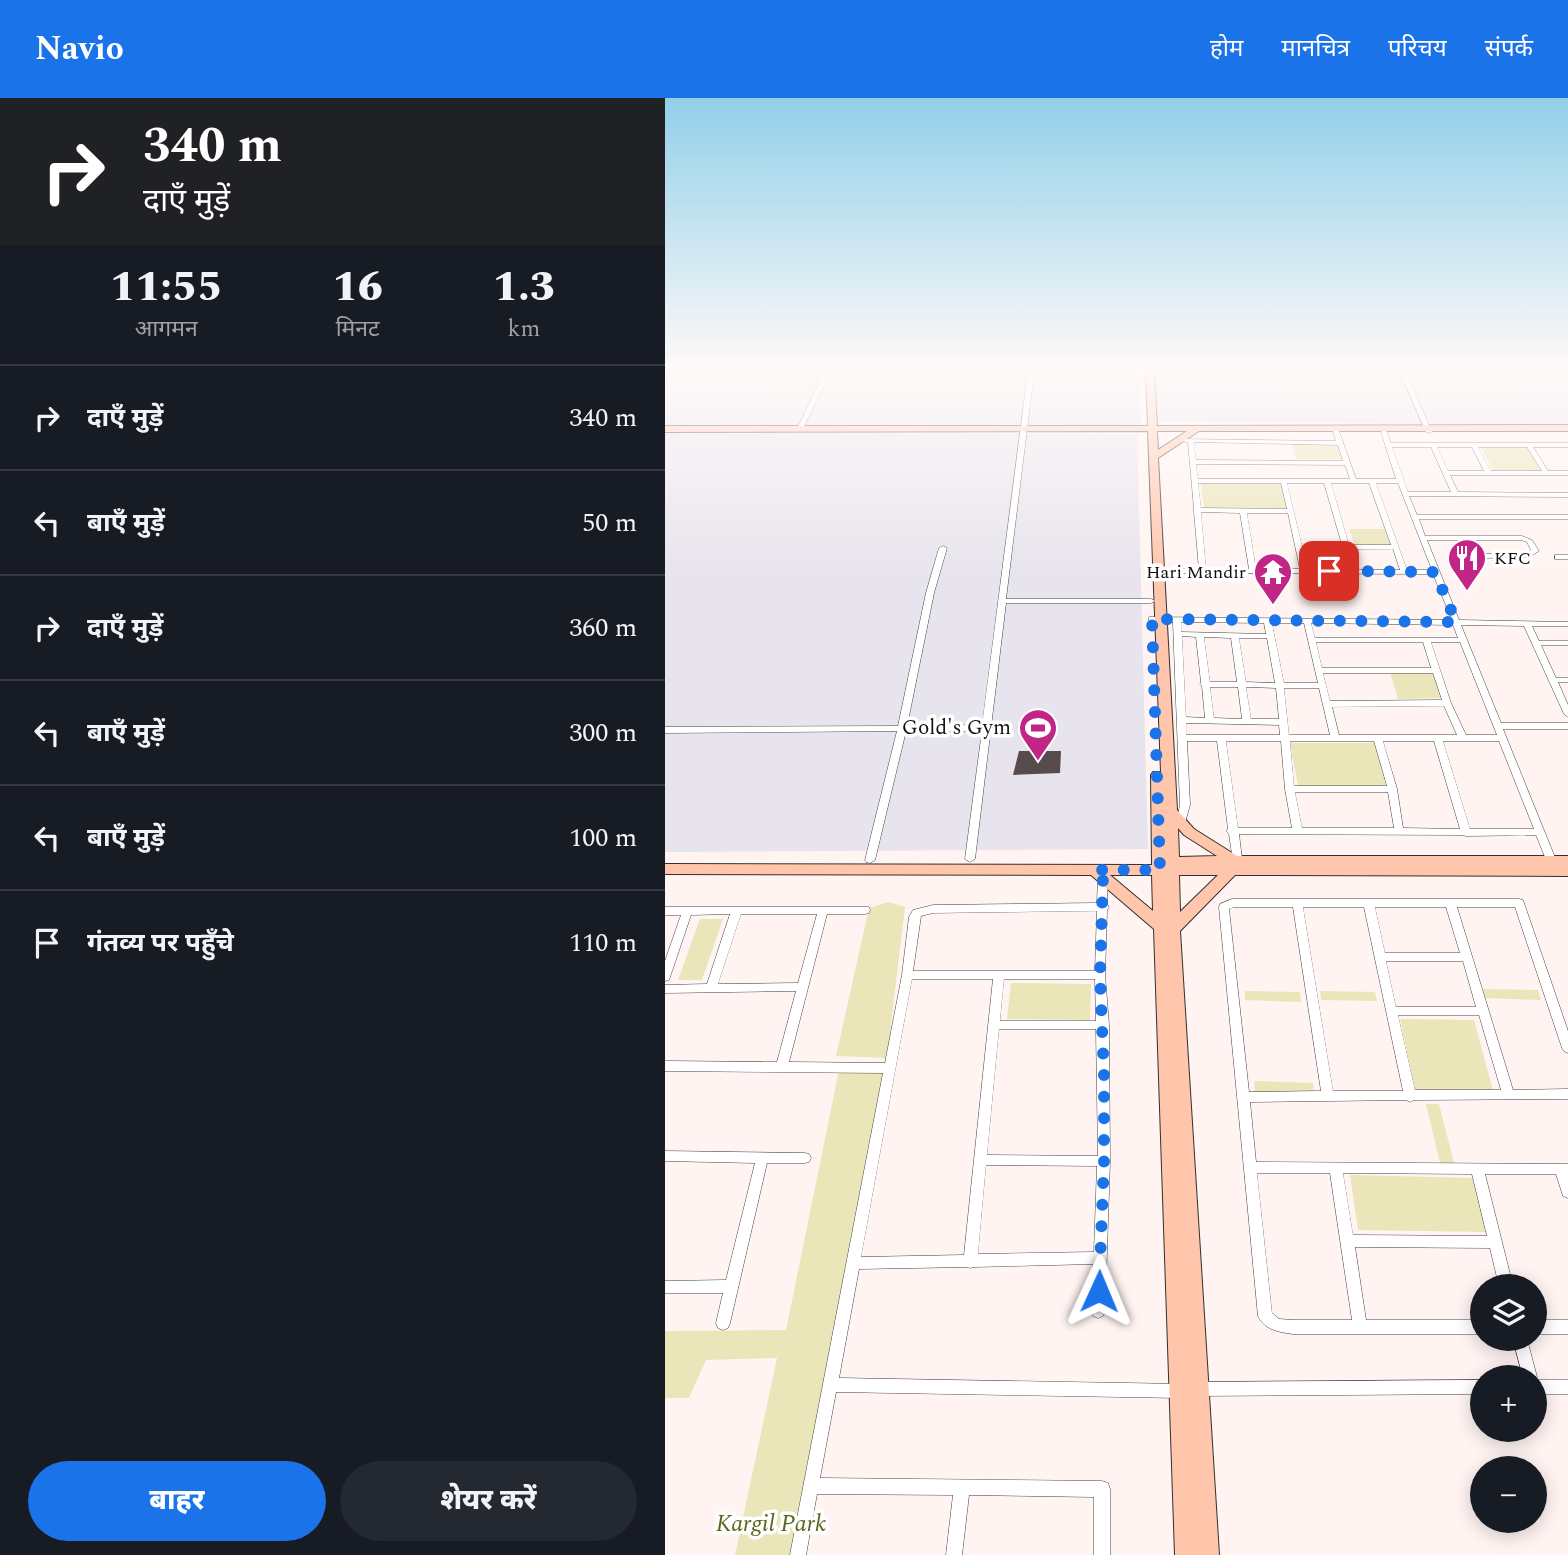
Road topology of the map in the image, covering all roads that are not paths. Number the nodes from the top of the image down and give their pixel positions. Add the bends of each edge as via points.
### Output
1 (1023, 440) edge
2 (1146, 440) edge
3 (1149, 440) edge
4 (1339, 440) edge
5 (1386, 440) edge
6 (1553, 440) edge
7 (1186, 441) junction
8 (1340, 443) junction
9 (1387, 444) junction
10 (1433, 445) junction
11 (1474, 445) junction
12 (1529, 445) junction
13 (1154, 457) junction
14 (1192, 462) junction
15 (1346, 463) junction
16 (1488, 472) junction
17 (1446, 473) junction
18 (1546, 473) junction
19 (1568, 473) edge
20 (1195, 481) junction
21 (1400, 481) junction
22 (1284, 482) junction
23 (1328, 482) junction
24 (1354, 482) junction
25 (1372, 482) junction
26 (1406, 494) junction
27 (1455, 494) junction
28 (1568, 495) edge
29 (1196, 510) junction
30 (1243, 511) junction
31 (1290, 511) junction
32 (1415, 517) junction
33 (1568, 517) edge
34 (1423, 538) junction
35 (1469, 538) junction
36 (1396, 547) junction
37 (943, 548) dead end
38 (1298, 548) junction
39 (1346, 548) junction
40 (1476, 556) junction
41 (1558, 557) dead end
42 (1568, 557) edge
43 (1481, 565) dead end
44 (1203, 571) junction
45 (1253, 571) junction
46 (1304, 571) junction
47 (1404, 571) junction
48 (1181, 572) dead end
49 (1435, 572) junction
50 (1002, 601) junction
51 (1151, 601) junction
52 (1156, 620) junction
53 (1177, 621) junction
54 (1268, 621) junction
55 (1307, 621) junction
56 (1456, 622) junction
57 (1527, 624) junction
58 (1568, 624) edge
59 (1177, 634) junction
60 (1200, 635) junction
61 (1235, 636) junction
62 (1270, 636) junction
63 (1312, 640) junction
64 (1426, 640) junction
65 (1463, 640) junction
66 (1536, 643) junction
67 (1568, 643) edge
68 (1319, 670) junction
69 (1435, 671) junction
70 (1553, 680) junction
71 (1568, 680) edge
72 (1204, 684) junction
73 (1241, 684) junction
74 (1280, 685) junction
75 (1322, 686) junction
76 (1447, 703) junction
77 (1328, 704) junction
78 (1568, 714) edge
79 (1183, 720) junction
80 (1210, 721) junction
81 (1247, 721) junction
82 (1284, 722) junction
83 (1498, 726) junction
84 (1568, 726) edge
85 (985, 728) junction
86 (665, 730) edge
87 (902, 730) junction
88 (1183, 737) junction
89 (1501, 738) junction
90 (1221, 739) junction
91 (1284, 739) junction
92 (1335, 739) junction
93 (1438, 739) junction
94 (1463, 739) junction
95 (1378, 740) junction
96 (1290, 789) junction
97 (1392, 789) junction
98 (1169, 810) junction
99 (1181, 824) junction
100 (1231, 831) junction
101 (1298, 832) junction
102 (1399, 832) junction
103 (1537, 832) junction
104 (1466, 833) junction
105 (971, 859) junction
106 (665, 860) edge
107 (870, 860) junction
108 (1551, 860) junction
109 (1568, 860) edge
110 (1235, 863) junction
111 (1166, 866) junction
112 (665, 869) edge
113 (1568, 871) edge
114 (1099, 874) junction
115 (1298, 905) junction
116 (1369, 905) junction
117 (1451, 905) junction
118 (1104, 907) junction
119 (737, 910) junction
120 (823, 910) junction
121 (665, 911) edge
122 (687, 911) junction
123 (865, 911) dead end
124 (1167, 928) junction
125 (1380, 957) junction
126 (1466, 957) junction
127 (999, 974) junction
128 (907, 975) junction
129 (1100, 975) junction
130 (665, 977) edge
131 (802, 987) junction
132 (711, 988) junction
133 (665, 989) edge
134 (1392, 1011) junction
135 (1482, 1011) junction
136 (1103, 1025) junction
137 (994, 1026) junction
138 (1568, 1048) edge
139 (665, 1066) edge
140 (782, 1066) junction
141 (888, 1068) junction
142 (1568, 1094) edge
143 (1328, 1096) junction
144 (1509, 1096) junction
145 (1242, 1097) junction
146 (1410, 1097) junction
147 (665, 1156) edge
148 (762, 1158) junction
149 (805, 1158) dead end
150 (982, 1160) junction
151 (1104, 1161) junction
152 (1249, 1167) junction
153 (1336, 1168) junction
154 (1477, 1169) junction
155 (1564, 1169) edge
156 (1568, 1192) edge
157 (1347, 1241) junction
158 (1495, 1242) junction
159 (1100, 1258) junction
160 (970, 1262) junction
161 (853, 1263) junction
162 (1503, 1274) edge
163 (732, 1286) junction
164 (665, 1287) edge
165 (1098, 1311) dead end
166 (723, 1323) dead end
167 (1360, 1326) junction
168 (1470, 1327) edge
169 (1547, 1327) edge
170 (1568, 1327) edge
171 (831, 1385) junction
172 (1470, 1387) edge
173 (1547, 1387) edge
174 (1568, 1387) edge
175 (1190, 1390) junction
176 (810, 1486) junction
177 (962, 1489) junction
178 (798, 1555) edge
179 (954, 1555) edge
180 (1102, 1555) edge
181 (1187, 1555) edge
182 (1207, 1555) edge

1 - 50 street
2 - 51 main road
3 - 13 main road
4 - 8 street
5 - 9 street
6 - 12 street
7 - 8 street
7 - 13 main road
7 - 14 street
8 - 15 street
9 - 10 street
9 - 21 street
10 - 11 street
10 - 17 street
11 - 12 street
11 - 16 street
12 - 18 street
13 - 52 main road
14 - 15 street
14 - 20 street
15 - 24 street
16 - 17 street
16 - 18 street
17 - 27 street
18 - 19 street
20 - 22 street
20 - 29 street
21 - 25 street
21 - 26 street
22 - 23 street
22 - 31 street
23 - 24 street
23 - 39 street
24 - 25 street
25 - 36 street
26 - 27 street
26 - 32 street
27 - 28 street
29 - 30 street
29 - 44 street
30 - 31 street
30 - 45 street
31 - 38 street
32 - 33 street
32 - 34 street
34 - 35 street
34 - 49 street
35 - 40 street
35 - 40 street via 1525,539 1535,551
36 - 39 street
36 - 47 street
37 - 87 street
38 - 39 street
38 - 46 street
40 - 43 street
41 - 42 street
44 - 45 street
44 - 48 street
45 - 46 street
46 - 47 street
47 - 49 street
49 - 56 street
50 - 51 street
50 - 85 street
51 - 52 main road
52 - 53 street
52 - 98 main road
52 - 111 main road
53 - 54 street
53 - 59 street
54 - 55 street
54 - 62 street
55 - 56 street
55 - 63 street
56 - 57 street
56 - 65 street
57 - 58 street
57 - 66 street
59 - 60 street
59 - 79 street
60 - 61 street
60 - 72 street
61 - 62 street
61 - 73 street
62 - 74 street
63 - 64 street
63 - 68 street
64 - 65 street
64 - 69 street
65 - 83 street
66 - 67 street
66 - 70 street
68 - 69 street
68 - 75 street
69 - 76 street
70 - 71 street
70 - 78 street
72 - 73 street
72 - 80 street
73 - 74 street
73 - 81 street
74 - 75 street
74 - 82 street
75 - 77 street
76 - 77 street
76 - 94 street
77 - 92 street
79 - 80 street
79 - 88 street
80 - 81 street
81 - 82 street
82 - 91 street
83 - 84 street
83 - 89 street
85 - 87 street
85 - 105 street
86 - 87 street
87 - 107 street
88 - 90 street
88 - 99 street via 1185,805
89 - 94 street
89 - 103 street
90 - 91 street
90 - 100 street
91 - 92 street
91 - 96 street
92 - 95 street
93 - 94 street
93 - 95 street
93 - 104 street
95 - 97 street
96 - 97 street
96 - 101 street
97 - 102 street
98 - 99 main road
98 - 111 main road
99 - 110 main road
100 - 101 street
100 - 110 street
101 - 102 street
102 - 104 street
103 - 104 street
103 - 108 street
105 - 107 main road
105 - 111 main road
106 - 107 main road
108 - 109 main road
108 - 110 main road
110 - 111 main road
110 - 113 main road
110 - 124 main road
111 - 114 main road
111 - 124 main road
112 - 114 main road
114 - 118 street
114 - 124 main road
115 - 116 street
115 - 143 street
115 - 145 street via 1232,903 1224,907
116 - 117 street
116 - 125 street
117 - 126 street
117 - 138 street via 1518,903
118 - 128 street via 924,910 914,917
118 - 129 street
119 - 120 street
119 - 122 street
119 - 132 street
120 - 123 street
120 - 131 street
121 - 122 street
122 - 130 street
124 - 175 main road
125 - 126 street
125 - 134 street
126 - 135 street
127 - 128 street
127 - 129 street
127 - 137 street
128 - 141 street
129 - 136 street
131 - 132 street
131 - 140 street
132 - 133 street
134 - 135 street
134 - 146 street
135 - 144 street
136 - 137 street
136 - 151 street
137 - 150 street
139 - 140 street
140 - 141 street
141 - 161 street
142 - 144 street
143 - 145 street
143 - 146 street
144 - 146 street
145 - 152 street
147 - 148 street
148 - 149 street
148 - 163 street
150 - 151 street
150 - 160 street
151 - 159 street
152 - 153 street
152 - 167 street via 1265,1316 1276,1325 1293,1327
153 - 154 street
153 - 157 street
154 - 155 street
154 - 158 street
155 - 156 street
157 - 158 street
157 - 167 street
158 - 162 street
159 - 160 street
159 - 165 street
160 - 161 street
161 - 171 street
163 - 164 street
163 - 166 street
167 - 168 street
169 - 170 street
171 - 175 street
171 - 176 street
172 - 175 street
173 - 174 street
175 - 181 main road
175 - 182 main road
176 - 177 street
176 - 178 street
177 - 179 street
177 - 180 street via 1102,1489

